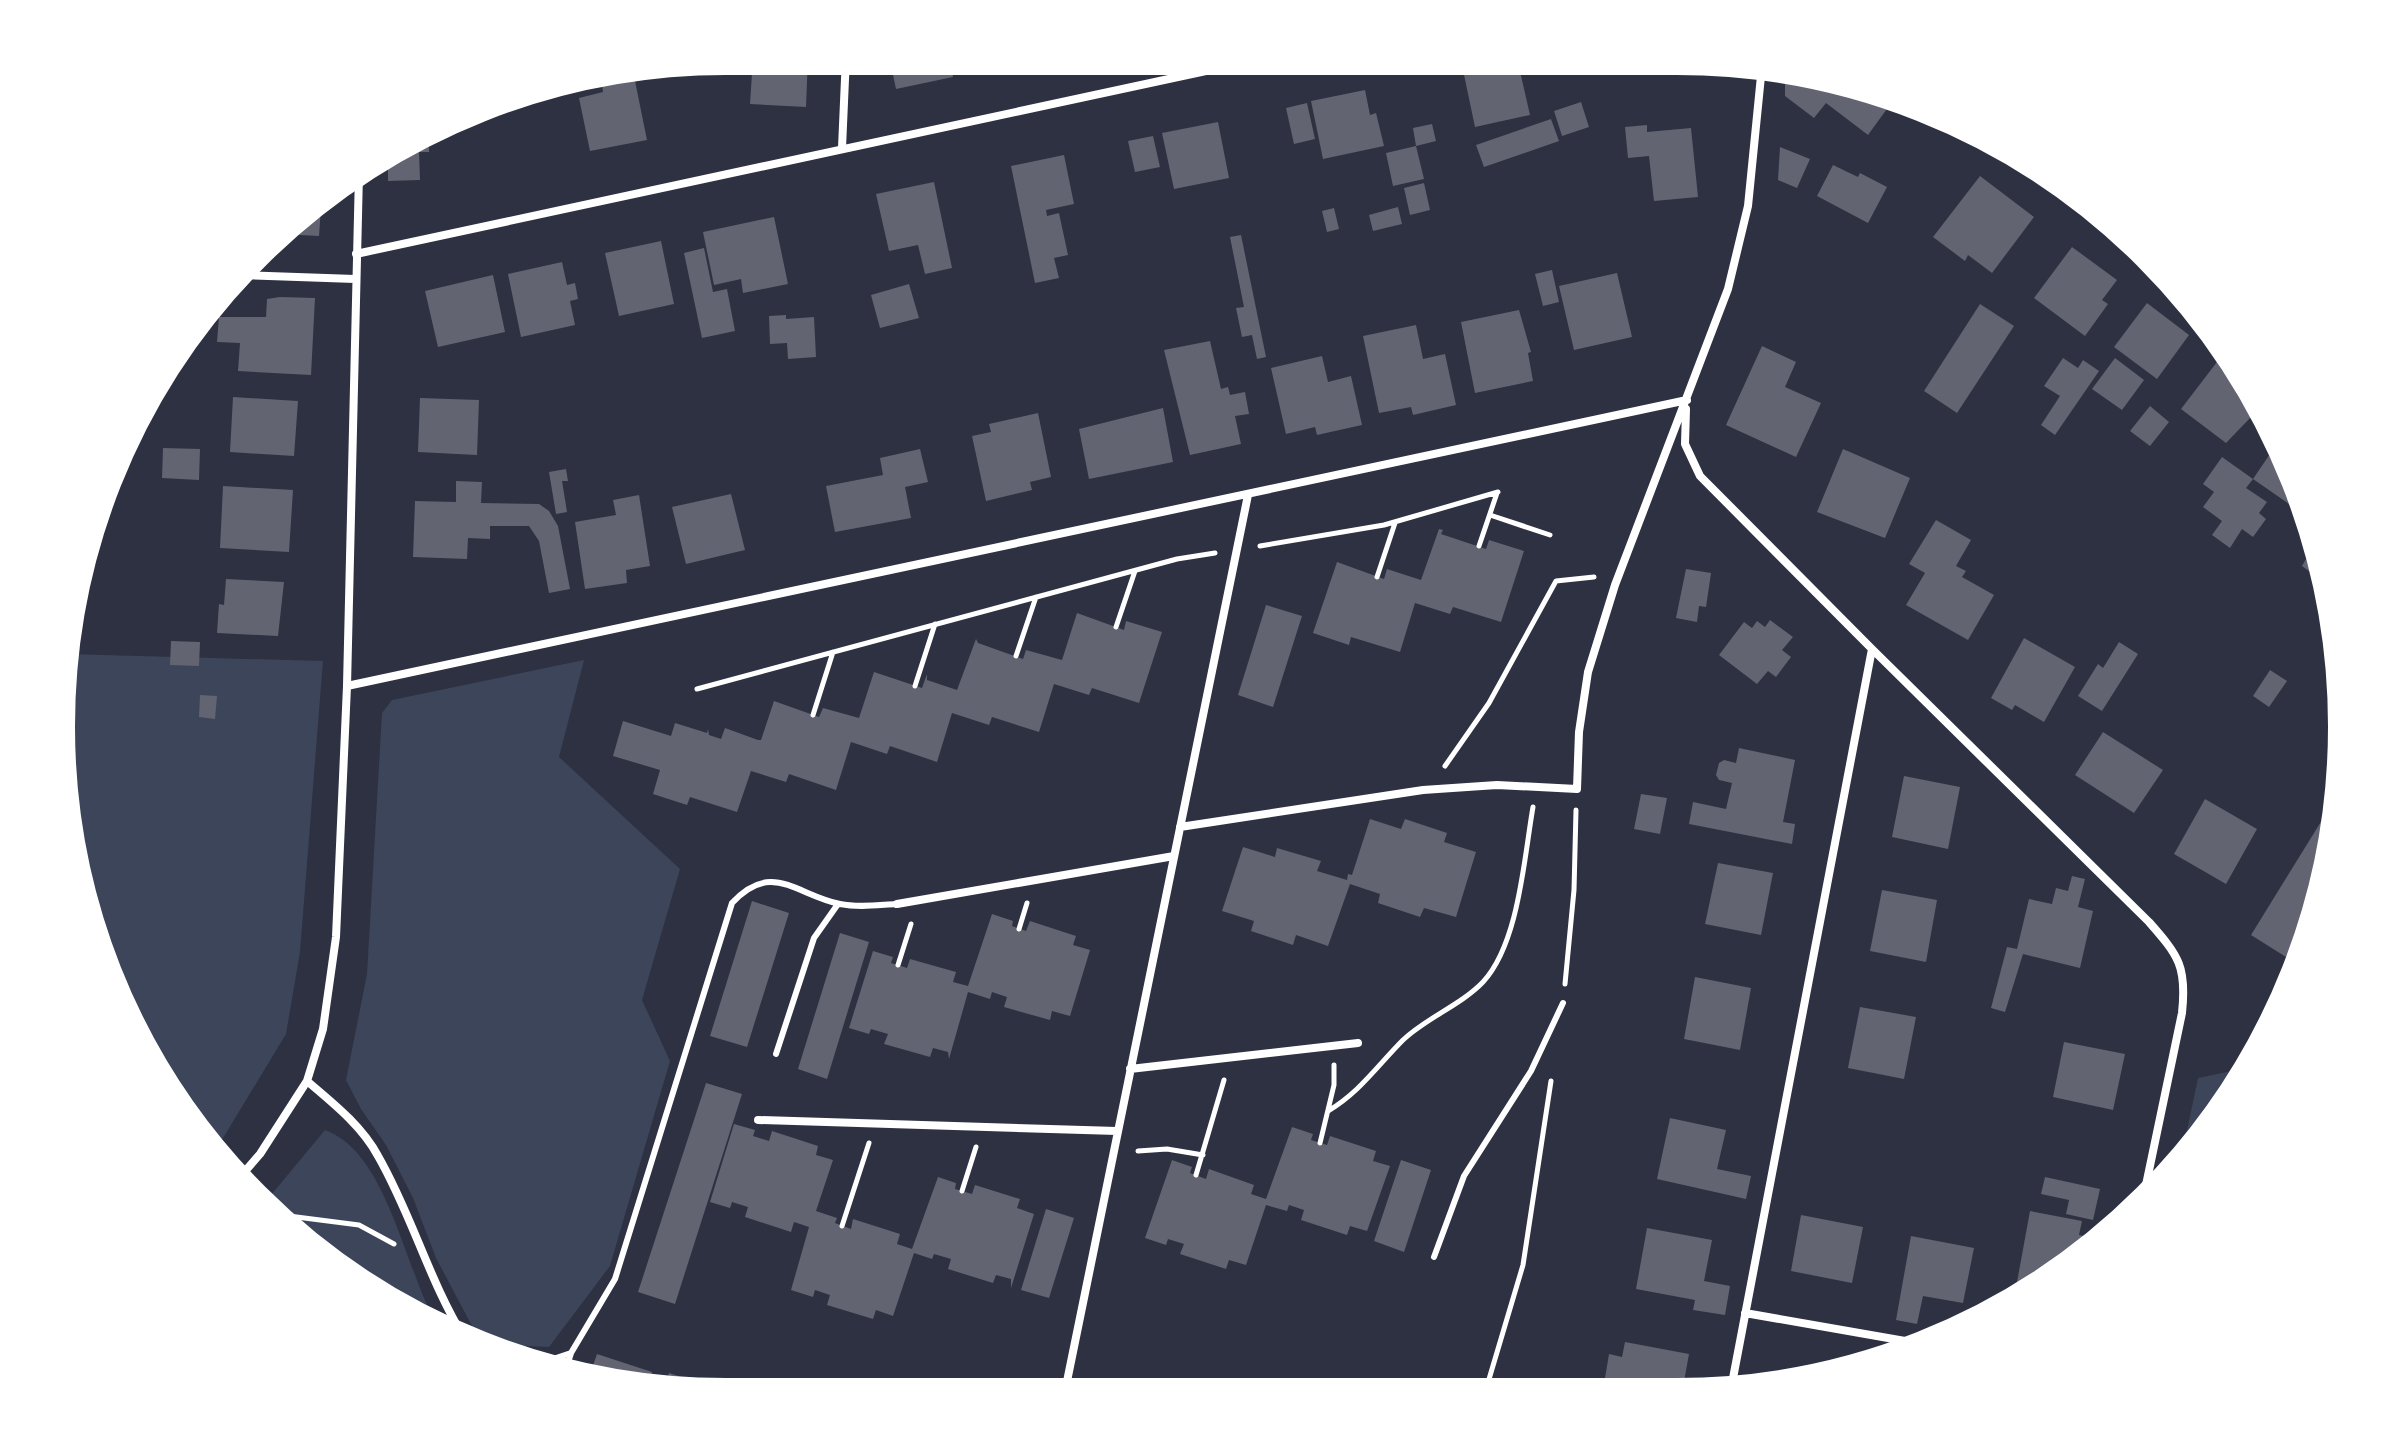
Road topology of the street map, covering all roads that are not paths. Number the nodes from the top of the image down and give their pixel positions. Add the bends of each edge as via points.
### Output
1 (845, 70) edge
2 (1207, 70) edge
3 (1761, 76) edge
4 (842, 148) junction
5 (359, 183) edge
6 (356, 254) junction
7 (250, 275) edge
8 (355, 279) junction
9 (1687, 400) junction
10 (1248, 495) junction
11 (1872, 649) junction
12 (347, 686) junction
13 (1180, 827) junction
14 (1174, 856) junction
15 (838, 904) junction
16 (897, 904) joint
17 (1563, 1003) dead end
18 (1358, 1043) dead end
19 (776, 1054) dead end
20 (1130, 1069) junction
21 (307, 1081) junction
22 (758, 1120) dead end
23 (1117, 1131) junction
24 (245, 1172) edge
25 (2146, 1186) edge
26 (1434, 1257) dead end
27 (1745, 1313) junction
28 (455, 1324) edge
29 (1906, 1341) edge
30 (571, 1353) junction
31 (552, 1359) edge
32 (568, 1363) edge
33 (1733, 1380) edge
34 (1067, 1383) edge

1 - 4 street
2 - 4 street
3 - 9 street via 1748,206 1728,289
4 - 6 street
5 - 6 street
6 - 8 street
7 - 8 street
8 - 12 street
9 - 10 street
9 - 11 street via 1685,444 1700,476
9 - 13 street via 1588,672 1577,789 1497,785 1423,790
10 - 12 street
10 - 13 street
11 - 25 street via 2149,922 2181,963 2182,1013
11 - 27 street
12 - 21 street via 336,937 323,1029
13 - 14 street
14 - 16 street
14 - 20 street
15 - 16 lane
15 - 19 lane via 814,938
15 - 30 lane via 770,880 746,888 732,903 615,1279
17 - 26 lane via 1531,1071 1464,1176
18 - 20 street
20 - 23 street
21 - 24 street
21 - 28 street via 345,1114 377,1154
22 - 23 street
23 - 34 street
27 - 29 street
27 - 33 street
30 - 31 lane
30 - 32 lane

